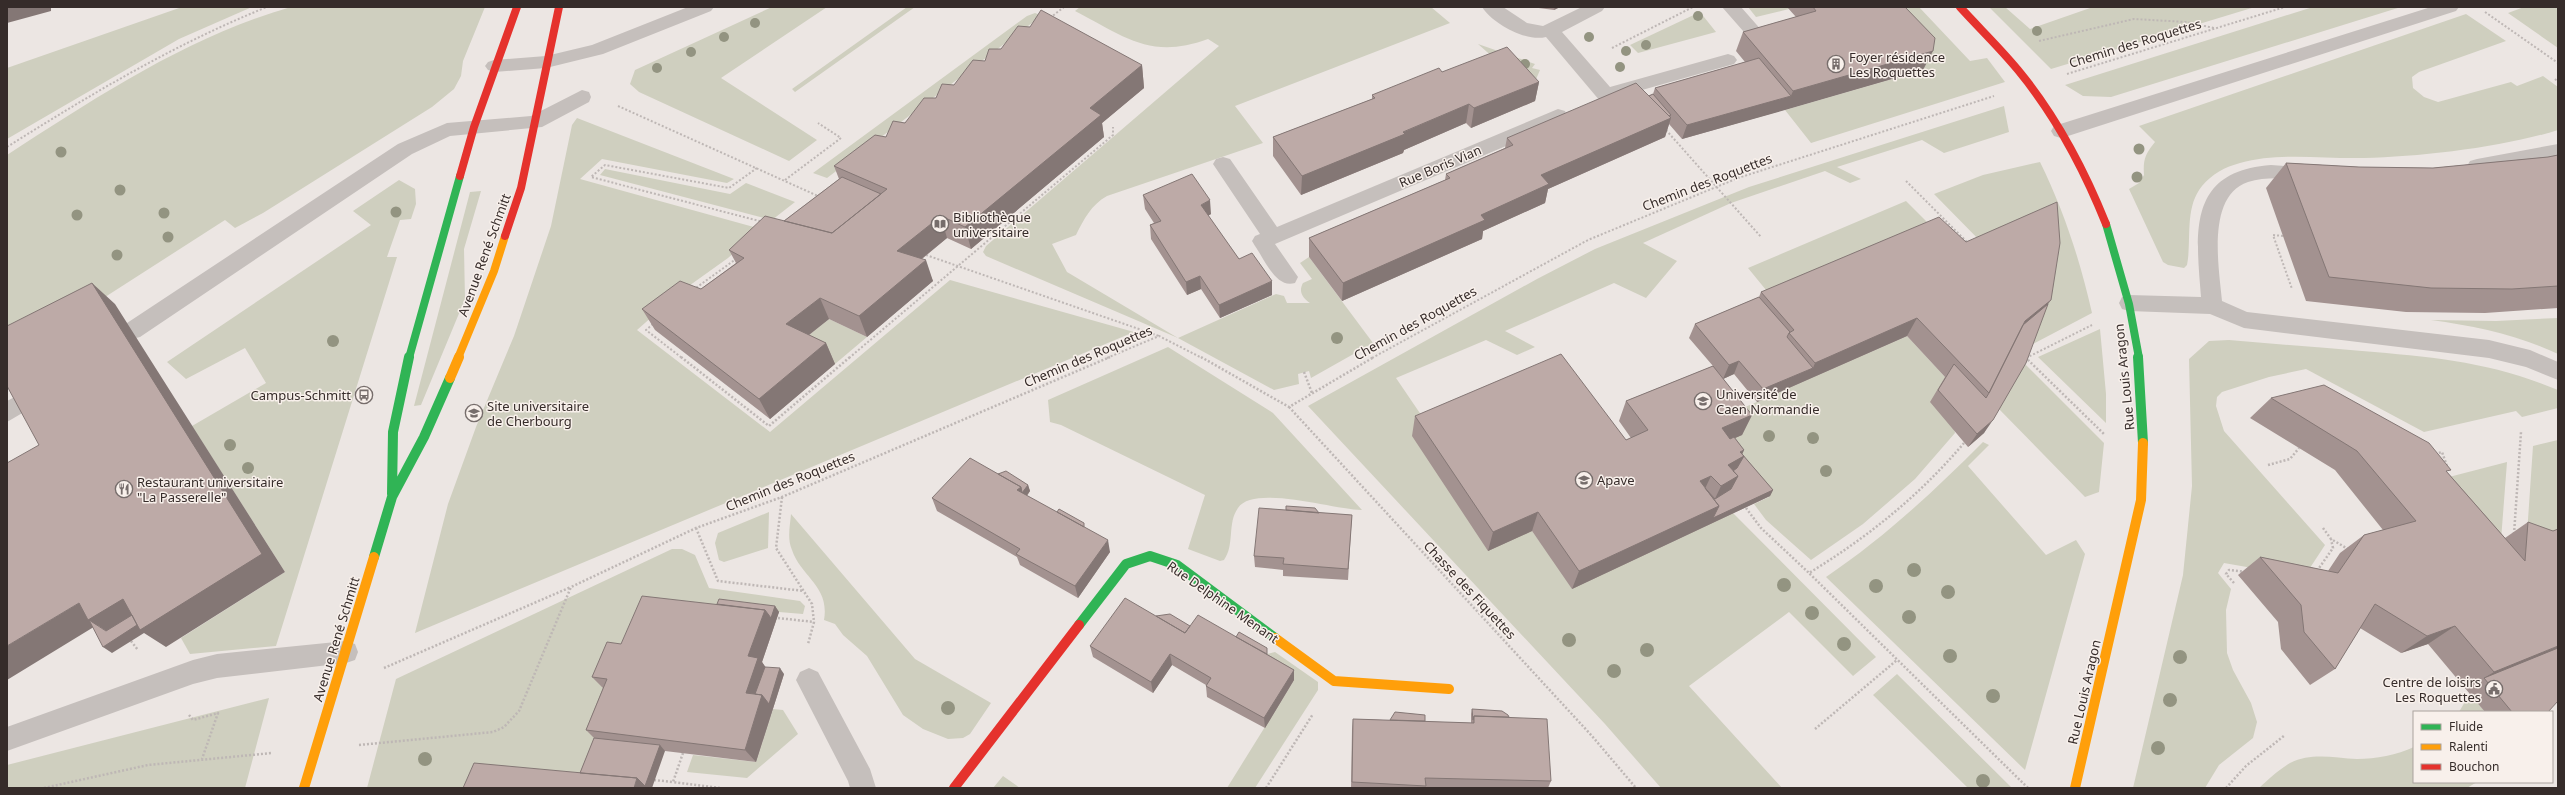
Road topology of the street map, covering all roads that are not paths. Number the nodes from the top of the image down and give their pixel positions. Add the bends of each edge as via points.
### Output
1 (517, 7) edge
2 (559, 7) edge
3 (705, 7) edge
4 (1491, 7) edge
5 (1596, 7) edge
6 (1731, 7) edge
7 (1960, 7) edge
8 (2450, 7) edge
9 (1550, 31) junction
10 (1757, 36) edge
11 (1728, 60) dead end
12 (546, 62) junction
13 (494, 66) junction
14 (582, 97) dead end
15 (1592, 102) junction
16 (535, 122) junction
17 (474, 127) junction
18 (2061, 131) junction
19 (2558, 151) edge
20 (1223, 164) dead end
21 (2460, 168) edge
22 (2329, 173) edge
23 (1273, 237) junction
24 (1288, 277) dead end
25 (2130, 306) junction
26 (2212, 306) junction
27 (132, 331) dead end
28 (2558, 371) edge
29 (28, 399) edge
30 (7, 413) edge
31 (392, 497) junction
32 (346, 652) junction
33 (808, 680) road end
34 (1449, 689) dead end
35 (7, 739) edge
36 (304, 788) edge
37 (863, 788) edge
38 (954, 788) edge
39 (2075, 788) edge

1 - 13 main road, Avenue René Schmitt
2 - 12 main road, Avenue René Schmitt
3 - 12 street via 597,50
4 - 9 street via 1524,30 1538,33
5 - 9 street
6 - 10 street
7 - 18 main road, Rue Louis Aragon via 2007,57 2047,108
8 - 18 street
9 - 15 street via 1580,64
11 - 15 street, Rue Boris Vian via 1629,87
12 - 13 street
12 - 16 main road, Avenue René Schmitt
13 - 17 main road, Avenue René Schmitt
14 - 16 street
15 - 23 street, Rue Boris Vian
16 - 17 street
16 - 31 main road, Avenue René Schmitt via 521,188 494,271 424,437
17 - 27 street via 447,130 405,149
17 - 31 main road, Avenue René Schmitt via 411,349 393,432
18 - 25 main road, Rue Louis Aragon via 2094,192 2108,226
19 - 21 street
20 - 23 street
22 - 26 street via 2262,174 2233,181 2222,189 2209,217
23 - 24 street via 1262,241
25 - 26 street
25 - 39 main road, Rue Louis Aragon via 2141,392 2141,500
26 - 28 street via 2244,320 2489,349 2530,359
29 - 30 street
31 - 32 main road, Avenue René Schmitt
32 - 35 street via 217,666 193,672
32 - 36 main road, Avenue René Schmitt
33 - 37 street via 861,778
34 - 38 main road, Rue Delphine Menant via 1334,681 1177,565 1150,556 1137,558 1126,564

